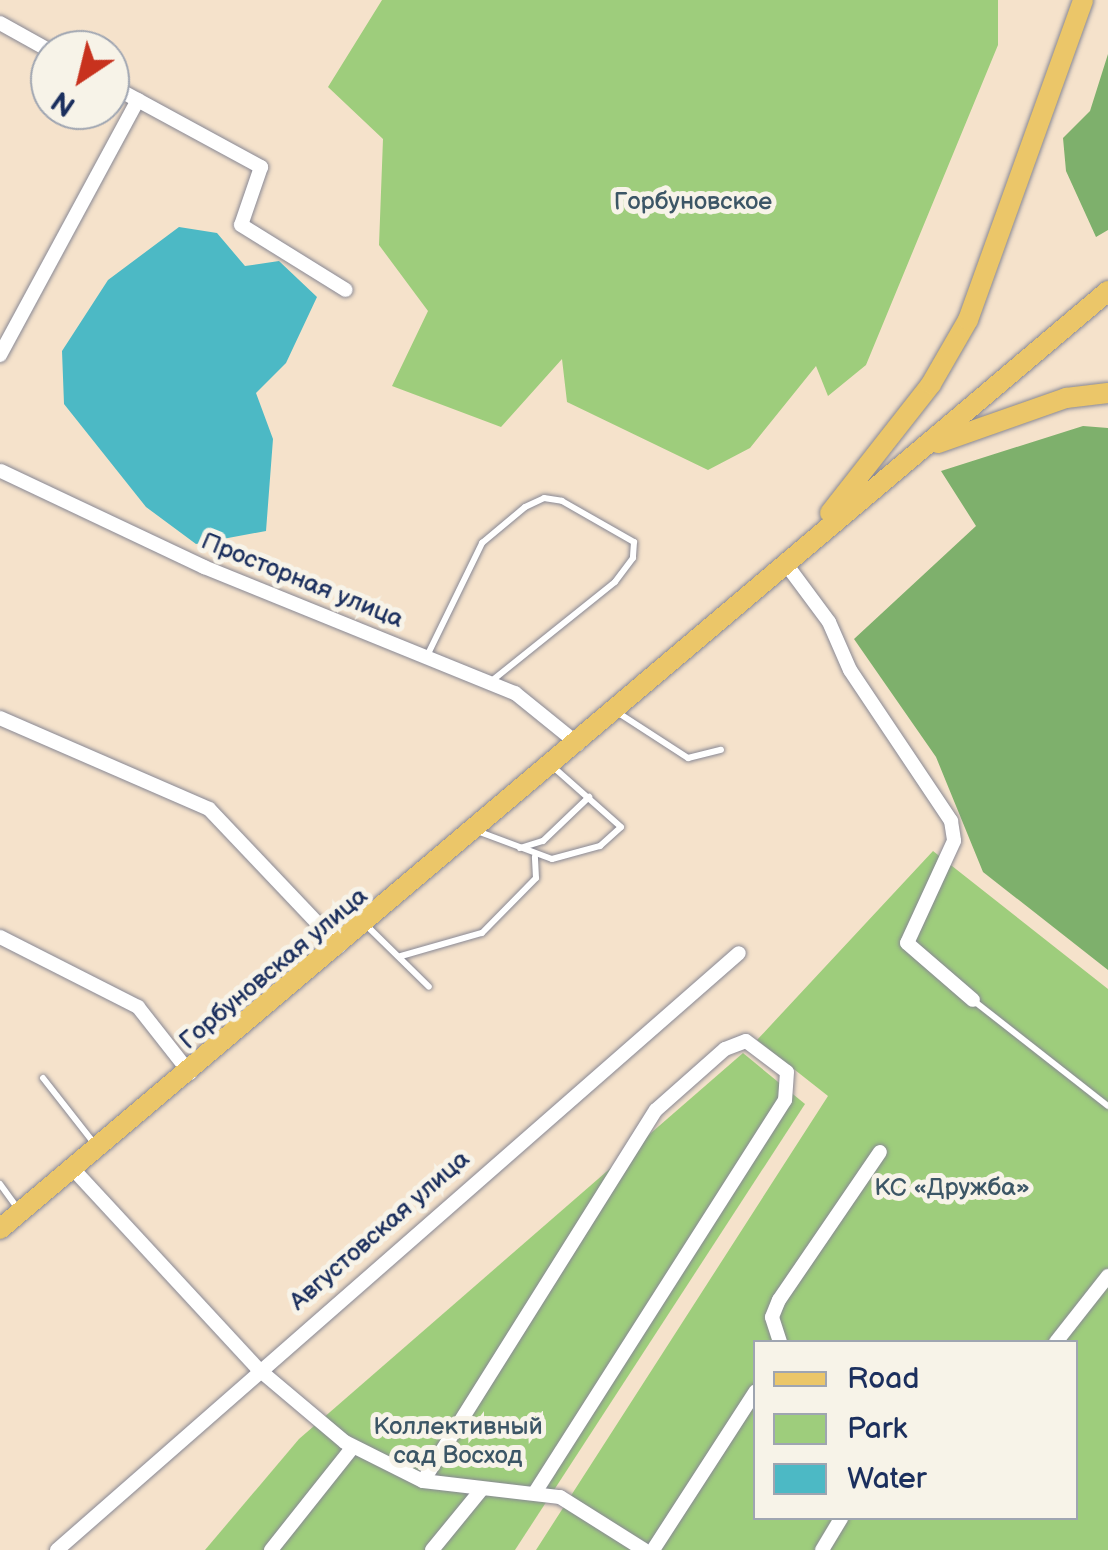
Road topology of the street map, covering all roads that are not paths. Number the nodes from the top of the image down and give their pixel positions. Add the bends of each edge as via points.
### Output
1 (1083, 0) edge
2 (0, 23) edge
3 (30, 40) edge
4 (130, 95) edge
5 (138, 100) junction
6 (346, 290) dead end
7 (1108, 291) edge
8 (0, 355) edge
9 (1108, 392) edge
10 (897, 468) junction
11 (0, 470) edge
12 (803, 548) junction
13 (786, 564) junction
14 (427, 656) junction
15 (489, 682) junction
16 (616, 711) junction
17 (0, 718) edge
18 (578, 744) junction
19 (721, 750) dead end
20 (552, 766) junction
21 (588, 797) junction
22 (476, 831) junction
23 (519, 849) junction
24 (535, 857) junction
25 (366, 924) junction
26 (0, 937) edge
27 (339, 946) junction
28 (739, 953) dead end
29 (400, 956) junction
30 (428, 987) dead end
31 (973, 1000) joint
32 (190, 1072) junction
33 (43, 1078) dead end
34 (1108, 1106) edge
35 (98, 1148) junction
36 (880, 1152) dead end
37 (73, 1169) junction
38 (0, 1184) edge
39 (21, 1212) junction
40 (0, 1229) edge
41 (1108, 1276) edge
42 (779, 1340) edge
43 (1058, 1340) edge
44 (257, 1368) junction
45 (753, 1395) edge
46 (353, 1447) junction
47 (423, 1481) junction
48 (482, 1490) junction
49 (536, 1491) junction
50 (840, 1520) edge
51 (57, 1550) edge
52 (271, 1550) edge
53 (432, 1550) edge
54 (644, 1550) edge
55 (653, 1550) edge
56 (822, 1550) edge

1 - 12 main road via 968,320 931,384
2 - 3 street
4 - 5 street
5 - 6 street via 261,167 242,225
5 - 8 street
7 - 10 main road
9 - 10 main road via 976,426
10 - 12 main road
11 - 14 street, Просторная улица via 204,567
12 - 13 main road, Горбуновская улица
13 - 16 main road, Горбуновская улица
13 - 31 street via 830,622 850,670 951,821 954,841 907,943
14 - 15 street, Просторная улица
14 - 15 lane via 482,542 525,507 544,498 562,501 634,542 633,558 615,582
15 - 18 street, Просторная улица via 540,708
16 - 18 main road, Горбуновская улица
16 - 19 lane via 688,758
17 - 27 street via 208,809
18 - 20 main road, Горбуновская улица
20 - 21 lane
20 - 22 main road, Горбуновская улица
21 - 23 lane via 543,841
21 - 24 lane via 621,828 576,856
22 - 23 lane
22 - 25 main road, Горбуновская улица
23 - 24 lane
24 - 29 lane via 536,878 482,934
25 - 27 main road, Горбуновская улица
25 - 29 lane
26 - 32 street via 138,1007
27 - 32 main road, Горбуновская улица
28 - 44 street, Августовская улица
29 - 30 lane
31 - 34 lane
32 - 35 main road, Горбуновская улица
33 - 35 lane
35 - 37 main road, Горбуновская улица
36 - 42 street via 779,1300 772,1317
37 - 39 main road, Горбуновская улица
37 - 44 street
38 - 39 lane
39 - 40 main road, Горбуновская улица
41 - 43 street
44 - 46 street
44 - 51 street, Августовская улица
45 - 55 street
46 - 47 street
46 - 52 street
47 - 48 street
47 - 49 street via 656,1110 725,1049 746,1041 787,1072 785,1100
48 - 49 street
48 - 53 street
49 - 54 street via 560,1497
50 - 56 street

